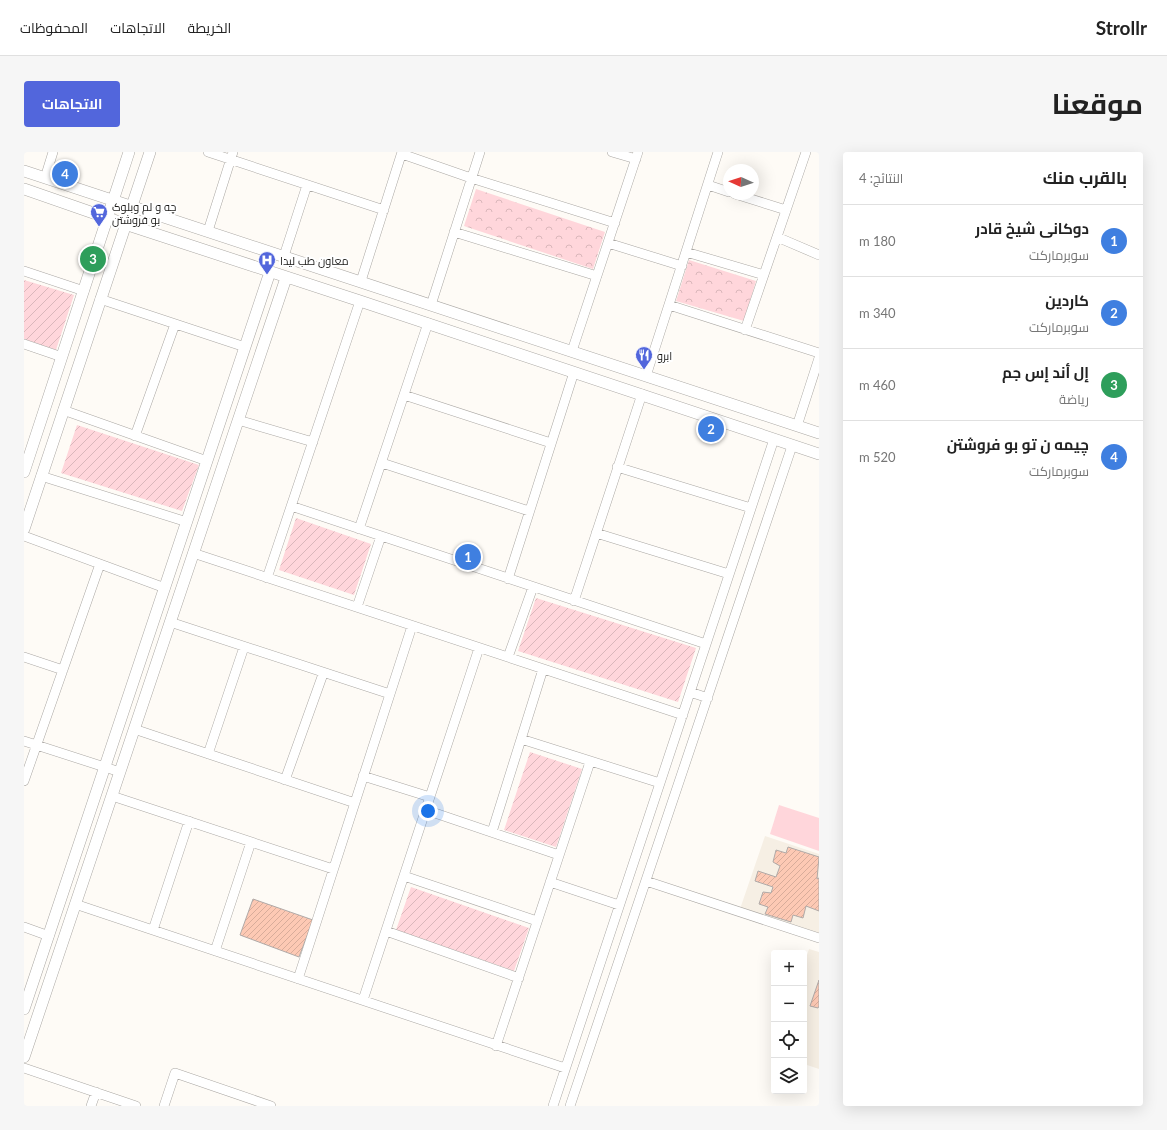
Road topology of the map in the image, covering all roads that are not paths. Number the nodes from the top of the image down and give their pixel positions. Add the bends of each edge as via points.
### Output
1 (53, 152) edge
2 (130, 152) edge
3 (150, 152) edge
4 (208, 152) edge
5 (480, 152) edge
6 (612, 152) edge
7 (718, 152) edge
8 (806, 152) edge
9 (402, 153) edge
10 (232, 156) edge
11 (637, 156) edge
12 (24, 171) edge
13 (45, 178) junction
14 (471, 178) junction
15 (307, 185) junction
16 (708, 185) junction
17 (723, 190) edge
18 (25, 191) edge
19 (754, 200) edge
20 (113, 201) junction
21 (130, 206) junction
22 (384, 210) junction
23 (786, 210) junction
24 (108, 218) junction
25 (615, 223) junction
26 (125, 224) junction
27 (208, 231) junction
28 (454, 232) junction
29 (777, 237) junction
30 (608, 243) junction
31 (686, 252) junction
32 (819, 255) edge
33 (284, 256) junction
34 (682, 266) junction
35 (24, 271) edge
36 (270, 272) junction
37 (764, 275) junction
38 (597, 276) junction
39 (286, 278) junction
40 (360, 282) junction
41 (84, 291) junction
42 (100, 299) junction
43 (360, 301) junction
44 (431, 305) junction
45 (669, 305) junction
46 (474, 319) junction
47 (428, 323) junction
48 (175, 324) junction
49 (745, 330) junction
50 (468, 337) junction
51 (24, 344) edge
52 (245, 347) junction
53 (572, 351) junction
54 (819, 353) edge
55 (62, 357) junction
56 (819, 358) edge
57 (574, 372) junction
58 (646, 376) junction
59 (642, 394) junction
60 (404, 395) junction
61 (64, 410) junction
62 (238, 420) junction
63 (797, 426) junction
64 (819, 433) edge
65 (135, 436) junction
66 (774, 439) junction
67 (313, 442) junction
68 (551, 443) junction
69 (792, 446) junction
70 (819, 454) edge
71 (207, 461) junction
72 (382, 462) junction
73 (617, 467) junction
74 (24, 472) edge
75 (41, 476) junction
76 (291, 506) junction
77 (751, 508) junction
78 (530, 511) junction
79 (187, 522) junction
80 (24, 529) edge
81 (359, 529) junction
82 (596, 533) junction
83 (24, 536) edge
84 (381, 536) junction
85 (193, 553) junction
86 (100, 564) junction
87 (729, 574) junction
88 (267, 578) junction
89 (508, 579) junction
90 (533, 587) junction
91 (165, 588) junction
92 (574, 601) junction
93 (358, 608) junction
94 (170, 622) junction
95 (412, 626) junction
96 (706, 644) junction
97 (244, 647) junction
98 (479, 648) junction
99 (24, 657) edge
100 (508, 657) junction
101 (543, 669) junction
102 (63, 670) junction
103 (323, 674) junction
104 (690, 692) junction
105 (390, 694) junction
106 (708, 698) junction
107 (682, 715) junction
108 (134, 729) junction
109 (522, 739) junction
110 (24, 741) edge
111 (36, 745) junction
112 (208, 754) junction
113 (590, 762) junction
114 (105, 768) junction
115 (120, 772) junction
116 (363, 776) junction
117 (285, 780) junction
118 (24, 781) edge
119 (660, 783) junction
120 (112, 796) junction
121 (430, 797) junction
122 (355, 803) junction
123 (426, 810) junction
124 (189, 821) junction
125 (492, 832) junction
126 (251, 842) junction
127 (559, 855) junction
128 (333, 869) junction
129 (404, 876) junction
130 (646, 881) junction
131 (550, 882) junction
132 (76, 904) junction
133 (619, 905) junction
134 (537, 921) junction
135 (24, 927) edge
136 (153, 930) junction
137 (386, 931) junction
138 (48, 936) junction
139 (819, 938) edge
140 (215, 950) junction
141 (298, 978) junction
142 (519, 978) junction
143 (363, 1000) junction
144 (25, 1003) edge
145 (496, 1046) junction
146 (24, 1057) edge
147 (24, 1068) edge
148 (566, 1068) junction
149 (96, 1092) junction
150 (91, 1106) edge
151 (136, 1106) edge
152 (164, 1106) edge
153 (271, 1106) edge
154 (553, 1106) edge
155 (570, 1106) edge

1 - 13 street
2 - 20 street
3 - 21 street
4 - 10 street
5 - 14 street
6 - 11 street
7 - 16 street
8 - 23 street
9 - 14 street
9 - 22 street
10 - 15 street
10 - 27 street
11 - 25 street
12 - 13 street
13 - 20 street
14 - 25 street
14 - 28 street
15 - 22 street
15 - 33 street
16 - 17 street
16 - 31 street
18 - 24 street
19 - 23 street
20 - 21 street
20 - 24 street
21 - 26 street
21 - 27 street
22 - 40 street
23 - 29 street
24 - 26 street
24 - 41 street
25 - 30 street
26 - 36 street
26 - 42 street
27 - 33 street
28 - 38 street
28 - 44 street
29 - 32 street
29 - 37 street
30 - 34 street
30 - 38 street
31 - 34 street
31 - 37 street
33 - 40 street
34 - 45 street
35 - 41 street
36 - 39 street
36 - 52 street
37 - 49 street
38 - 53 street
39 - 43 street
39 - 62 street
40 - 44 street
41 - 55 street
42 - 48 street
42 - 61 street
43 - 47 street
43 - 67 street
44 - 46 street
45 - 49 street
45 - 58 street
46 - 50 street
46 - 53 street
47 - 50 street
47 - 60 street
48 - 52 street
48 - 65 street
49 - 54 street
50 - 57 street
51 - 55 street
52 - 71 street
53 - 58 street
55 - 74 street
56 - 63 street
57 - 59 street
57 - 68 street
58 - 63 street
59 - 66 street
59 - 73 street
60 - 68 street
60 - 72 street
61 - 65 street
61 - 75 street
62 - 67 street
62 - 85 street
63 - 64 street
65 - 71 street
66 - 69 street
66 - 77 street
67 - 76 street
68 - 78 street
69 - 70 street
69 - 106 street
71 - 79 street
72 - 78 street
72 - 81 street
73 - 77 street
73 - 82 street
75 - 79 street
75 - 80 street
76 - 81 street
76 - 88 street
77 - 87 street
78 - 89 street
79 - 91 street
81 - 84 street
82 - 87 street
82 - 92 street
83 - 86 street
84 - 89 street
84 - 93 street
85 - 88 street
85 - 94 street
86 - 91 street
86 - 102 street
87 - 96 street
88 - 93 street
89 - 90 street
90 - 92 street
90 - 100 street
91 - 114 street
92 - 96 street
93 - 95 street
94 - 97 street
94 - 108 street
95 - 98 street
95 - 105 street
96 - 104 street
97 - 103 street
97 - 112 street
98 - 100 street
98 - 121 street
99 - 102 street
100 - 101 street
101 - 107 street
101 - 109 street
102 - 111 street
103 - 105 street
103 - 117 street
104 - 106 street
104 - 107 street
105 - 116 street
106 - 130 street
107 - 119 street
108 - 112 street
108 - 115 street
109 - 113 street
109 - 125 street
110 - 111 street
111 - 114 street
111 - 118 street
112 - 117 street
113 - 119 street
113 - 127 street
114 - 115 street
114 - 138 street
115 - 120 street
116 - 121 street
116 - 122 street
117 - 122 street
119 - 133 street
120 - 124 street
120 - 132 street
121 - 123 street
122 - 128 street
123 - 125 street
123 - 129 street
124 - 126 street
124 - 136 street
125 - 127 street
126 - 128 street
126 - 140 street
127 - 131 street
128 - 141 street
129 - 134 street
129 - 137 street
130 - 139 street
130 - 155 street
131 - 133 street
131 - 134 street
132 - 136 street
132 - 146 street
133 - 148 street
134 - 142 street
135 - 138 street
136 - 140 street
137 - 142 street
137 - 143 street
138 - 144 street
140 - 141 street
141 - 143 street
142 - 145 street
143 - 145 street
145 - 148 street
147 - 149 street
148 - 154 street
149 - 150 street
149 - 151 street
152 - 153 street via 175,1073

